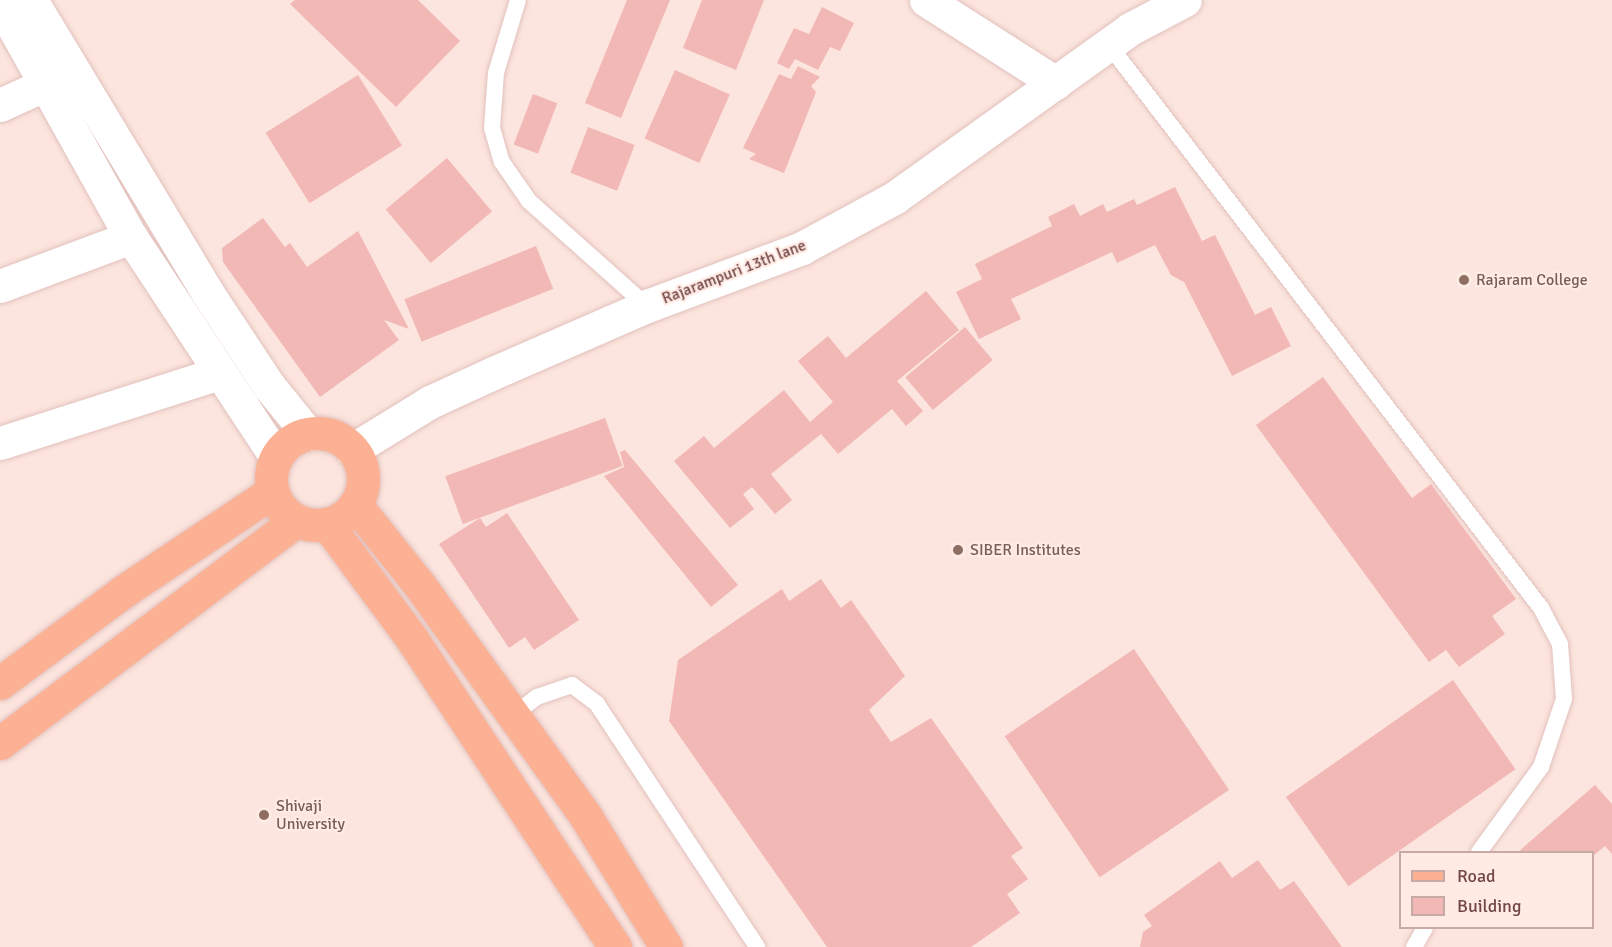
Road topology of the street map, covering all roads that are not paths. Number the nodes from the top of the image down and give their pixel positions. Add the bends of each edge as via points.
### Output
1 (31, 0) edge
2 (518, 0) edge
3 (926, 0) edge
4 (1185, 0) edge
5 (0, 3) edge
6 (1109, 45) junction
7 (48, 82) junction
8 (1056, 83) junction
9 (0, 105) edge
10 (131, 237) junction
11 (0, 286) edge
12 (648, 306) junction
13 (219, 373) junction
14 (308, 435) junction
15 (0, 443) edge
16 (352, 450) junction
17 (276, 457) junction
18 (272, 492) junction
19 (355, 504) junction
20 (312, 522) junction
21 (0, 683) edge
22 (511, 717) junction
23 (0, 743) edge
24 (1480, 851) edge
25 (1424, 929) edge
26 (615, 947) edge
27 (666, 947) edge
28 (757, 947) edge
29 (1414, 947) edge

1 - 14 street via 207,292 269,386
2 - 12 lane via 496,73 492,128 502,162 529,201
3 - 8 street
4 - 6 street, Rajarampuri 13th lane
5 - 7 street
6 - 8 street, Rajarampuri 13th lane
6 - 24 lane via 1541,608 1560,644 1564,699 1541,767
7 - 9 street
7 - 10 street
8 - 12 street, Rajarampuri 13th lane via 894,198 802,248
10 - 11 street
10 - 13 street
12 - 16 street, Rajarampuri 13th lane via 430,402
13 - 15 street
13 - 17 street
14 - 16 main road via 335,437
14 - 17 main road via 290,443
16 - 19 main road via 359,461 362,481
17 - 18 main road via 270,479
18 - 20 main road via 284,512
18 - 21 main road via 121,592
19 - 20 main road via 347,513
19 - 22 main road via 421,587
20 - 23 main road
20 - 26 main road via 418,649
22 - 27 main road via 586,817
22 - 28 lane via 537,697 572,685 597,704
25 - 29 lane

